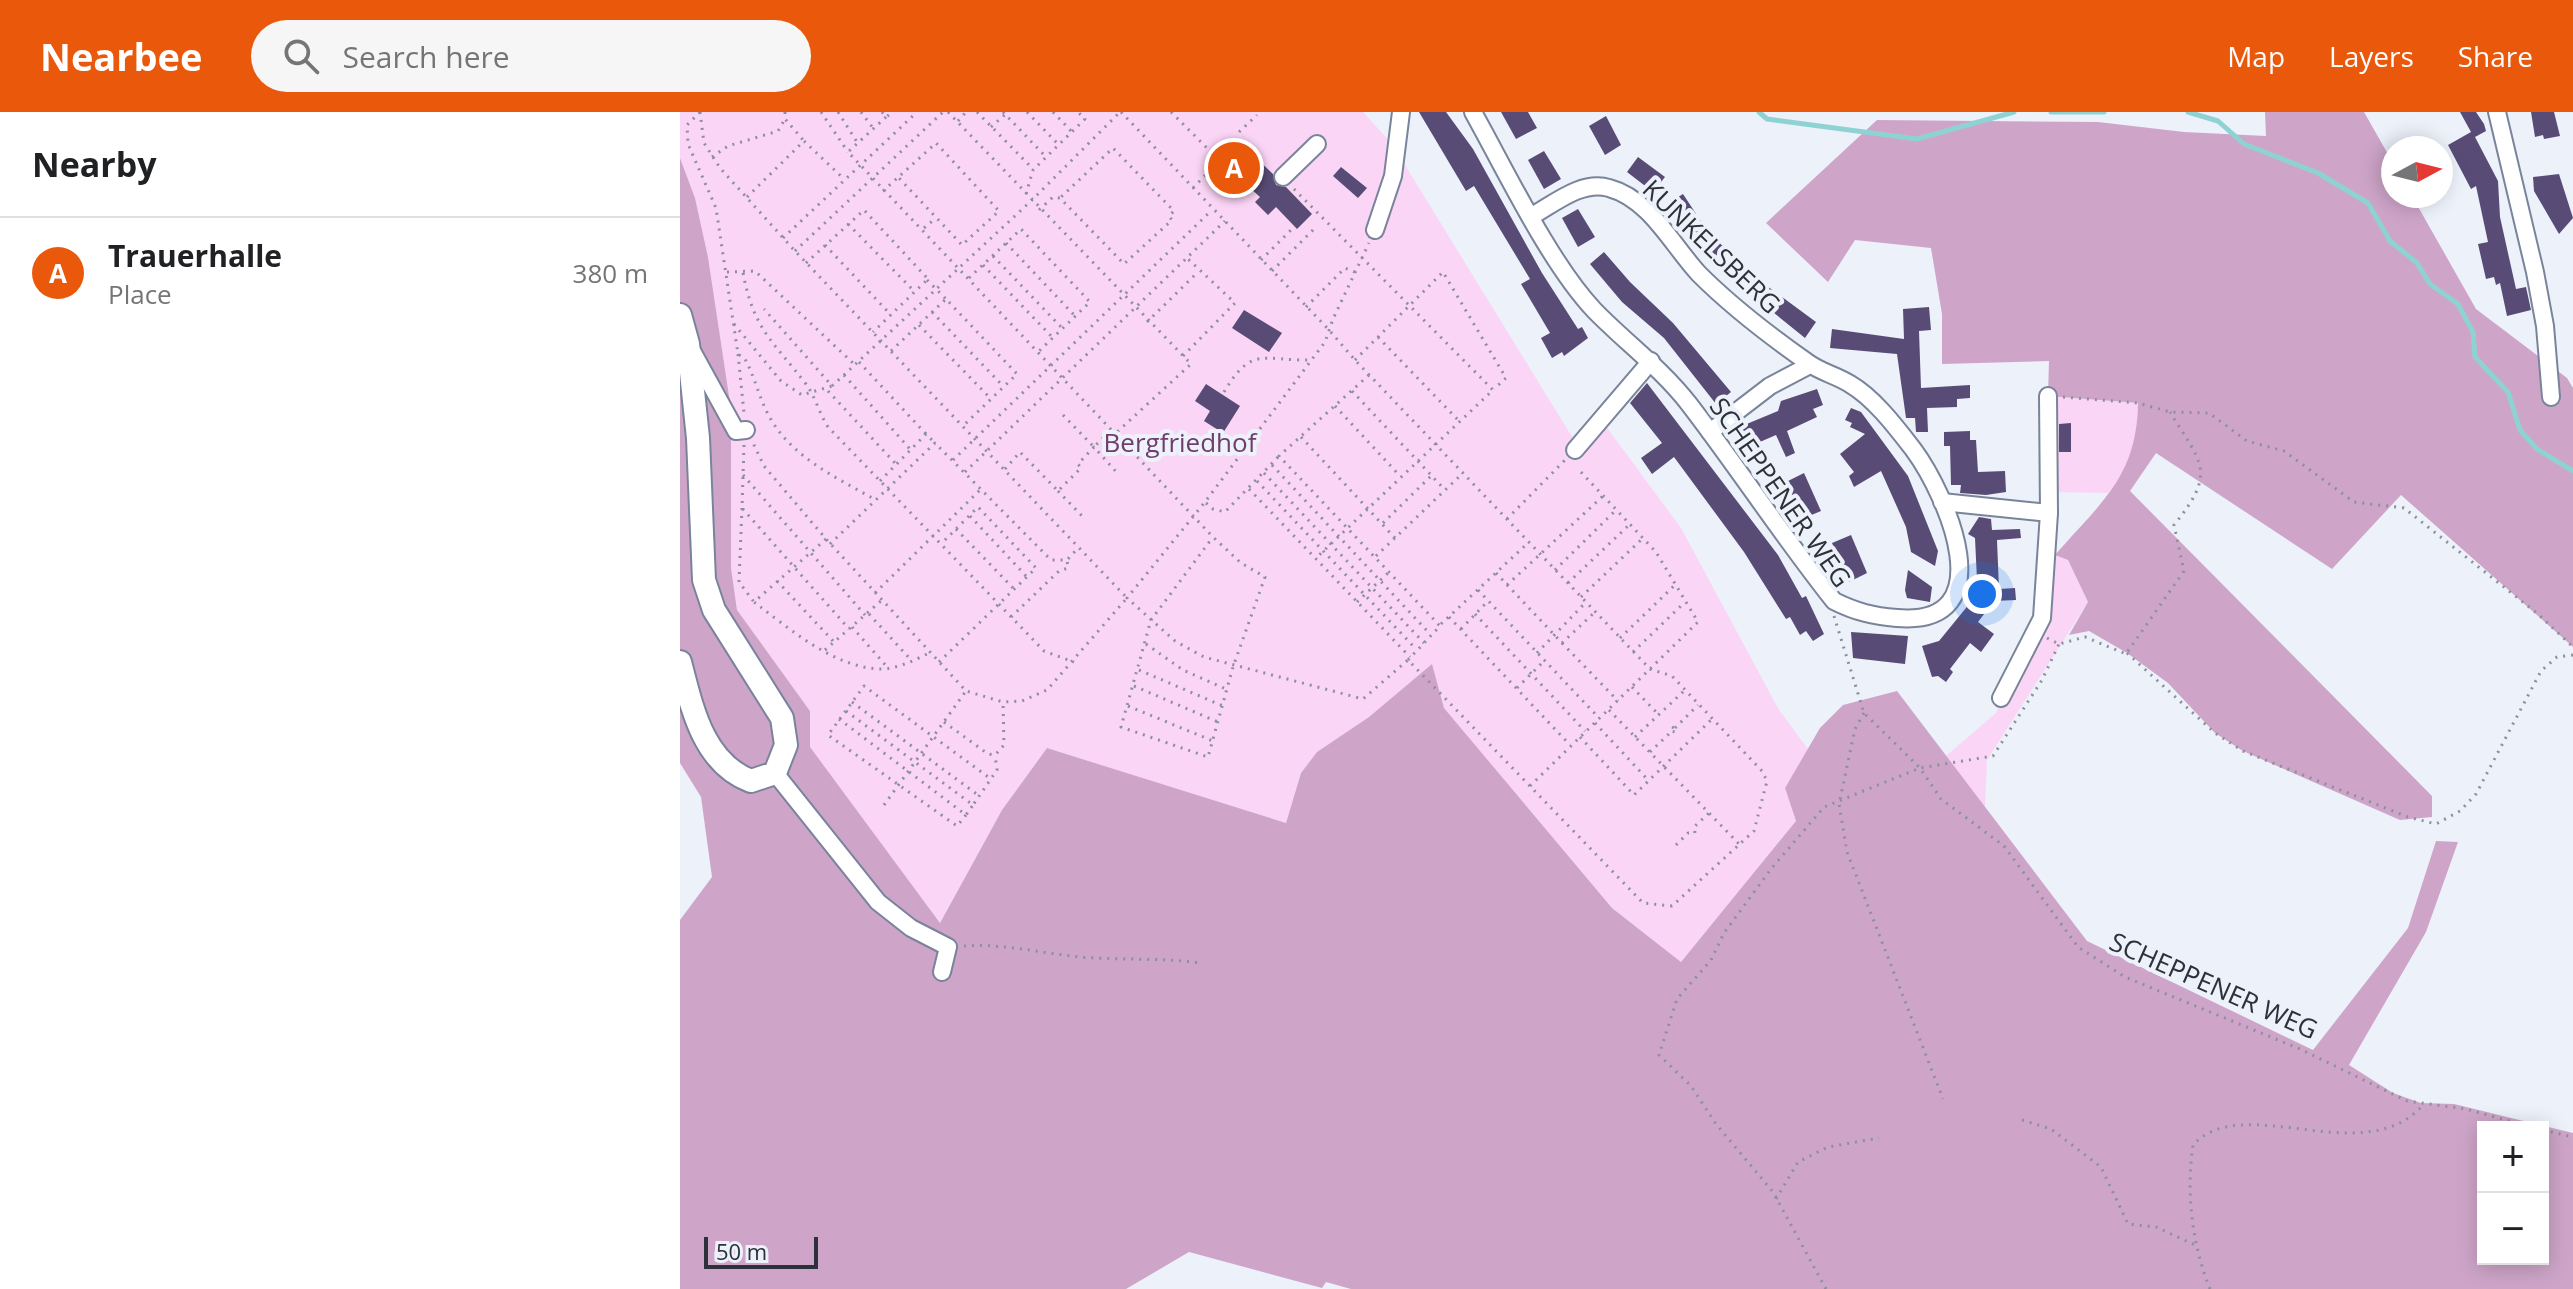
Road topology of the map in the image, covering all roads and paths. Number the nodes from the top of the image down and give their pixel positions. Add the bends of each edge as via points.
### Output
1 (700, 112) edge
2 (785, 112) edge
3 (821, 112) edge
4 (838, 112) edge
5 (861, 112) edge
6 (882, 112) edge
7 (893, 112) edge
8 (917, 112) edge
9 (945, 112) edge
10 (966, 112) edge
11 (977, 112) edge
12 (1027, 112) edge
13 (1053, 112) edge
14 (1078, 112) edge
15 (1120, 112) edge
16 (1171, 112) edge
17 (1401, 112) edge
18 (1473, 112) edge
19 (2497, 112) edge
20 (1005, 113) edge
21 (1257, 115) dead end
22 (886, 117) junction
23 (785, 119) junction
24 (958, 121) junction
25 (991, 127) junction
26 (874, 129) junction
27 (1072, 132) junction
28 (804, 141) junction
29 (858, 143) junction
30 (1317, 144) dead end
31 (1059, 145) junction
32 (848, 152) junction
33 (1214, 155) dead end
34 (712, 157) junction
35 (1046, 157) junction
36 (859, 165) junction
37 (1033, 170) junction
38 (898, 177) junction
39 (1283, 177) joint
40 (844, 179) junction
41 (870, 179) junction
42 (1192, 188) junction
43 (883, 191) junction
44 (1026, 196) junction
45 (746, 198) junction
46 (1060, 198) junction
47 (1031, 201) junction
48 (1213, 209) junction
49 (1039, 210) junction
50 (999, 211) junction
51 (1532, 216) junction
52 (936, 218) junction
53 (1009, 221) junction
54 (1225, 221) junction
55 (848, 224) junction
56 (1317, 226) dead end
57 (1294, 227) dead end
58 (923, 229) junction
59 (1375, 230) joint
60 (783, 238) junction
61 (1006, 243) junction
62 (825, 245) junction
63 (795, 251) junction
64 (993, 256) junction
65 (1187, 258) junction
66 (1362, 259) junction
67 (1261, 260) junction
68 (806, 263) junction
69 (983, 265) junction
70 (958, 267) junction
71 (1272, 271) junction
72 (727, 272) junction
73 (1198, 272) junction
74 (743, 273) junction
75 (1357, 273) junction
76 (969, 278) junction
77 (927, 280) junction
78 (936, 288) junction
79 (915, 292) junction
80 (1123, 296) junction
81 (946, 299) junction
82 (1410, 306) junction
83 (1306, 307) junction
84 (1135, 308) junction
85 (764, 309) dead end
86 (932, 312) junction
87 (680, 315) edge
88 (891, 315) junction
89 (1076, 316) junction
90 (1147, 322) junction
91 (734, 324) junction
92 (919, 325) junction
93 (1063, 328) junction
94 (1329, 330) junction
95 (873, 332) junction
96 (1378, 337) junction
97 (1053, 338) junction
98 (880, 340) junction
99 (688, 344) junction
100 (891, 351) junction
101 (1037, 353) junction
102 (738, 354) junction
103 (1183, 356) junction
104 (1312, 360) junction
105 (1355, 360) junction
106 (1651, 361) junction
107 (857, 363) junction
108 (1050, 365) junction
109 (1810, 365) junction
110 (1369, 374) junction
111 (844, 375) junction
112 (1062, 378) junction
113 (832, 386) junction
114 (1004, 387) junction
115 (827, 390) junction
116 (1493, 390) junction
117 (1351, 391) junction
118 (1224, 392) dead end
119 (812, 395) junction
120 (2048, 396) joint
121 (2551, 397) dead end
122 (991, 399) junction
123 (1335, 406) junction
124 (2170, 412) junction
125 (1063, 415) dead end
126 (1459, 421) junction
127 (963, 426) junction
128 (746, 430) junction
129 (1114, 431) junction
130 (1710, 432) junction
131 (926, 434) junction
132 (1301, 437) junction
133 (976, 438) junction
134 (935, 443) junction
135 (1435, 444) junction
136 (1094, 447) junction
137 (910, 449) junction
138 (987, 450) junction
139 (1575, 450) joint
140 (1279, 456) junction
141 (953, 460) junction
142 (1417, 461) junction
143 (896, 464) junction
144 (1272, 465) junction
145 (1004, 469) junction
146 (1579, 470) dead end
147 (965, 472) junction
148 (1264, 473) junction
149 (1463, 473) junction
150 (743, 475) junction
151 (1119, 475) dead end
152 (1431, 476) junction
153 (1401, 477) junction
154 (880, 481) junction
155 (1257, 481) junction
156 (888, 489) junction
157 (981, 489) junction
158 (1249, 489) junction
159 (1445, 490) junction
160 (1058, 491) junction
161 (1603, 496) junction
162 (876, 500) junction
163 (1205, 502) junction
164 (1942, 502) junction
165 (742, 508) junction
166 (1368, 508) junction
167 (1616, 510) junction
168 (2049, 513) junction
169 (1194, 515) junction
170 (970, 516) junction
171 (1082, 516) dead end
172 (1507, 519) junction
173 (1382, 524) junction
174 (1629, 524) junction
175 (1347, 528) junction
176 (956, 529) junction
177 (933, 535) junction
178 (1338, 536) junction
179 (1213, 537) junction
180 (1395, 538) junction
181 (1643, 538) junction
182 (826, 539) junction
183 (1529, 542) junction
184 (830, 544) junction
185 (941, 544) junction
186 (1330, 544) junction
187 (1079, 547) junction
188 (1324, 550) junction
189 (809, 553) junction
190 (1541, 555) junction
191 (1375, 557) junction
192 (1316, 558) junction
193 (1067, 560) junction
194 (795, 565) junction
195 (1555, 570) junction
196 (1389, 572) junction
197 (1496, 573) junction
198 (1027, 577) junction
199 (777, 581) junction
200 (1380, 581) junction
201 (1568, 583) junction
202 (1507, 585) junction
203 (1676, 585) junction
204 (1372, 588) junction
205 (1014, 589) junction
206 (1478, 590) junction
207 (875, 593) junction
208 (1365, 595) junction
209 (1581, 597) junction
210 (1127, 598) junction
211 (882, 600) junction
212 (1488, 601) junction
213 (1686, 601) junction
214 (1834, 601) junction
215 (754, 602) junction
216 (1586, 602) junction
217 (1357, 603) junction
218 (998, 604) junction
219 (1595, 612) junction
220 (866, 614) junction
221 (1475, 614) junction
222 (1011, 617) junction
223 (1449, 617) junction
224 (1151, 620) junction
225 (1440, 626) junction
226 (850, 628) junction
227 (1461, 629) junction
228 (2036, 632) junction
229 (1431, 635) junction
230 (1555, 635) junction
231 (1620, 638) junction
232 (834, 642) junction
233 (1424, 643) junction
234 (1562, 643) junction
235 (1146, 644) junction
236 (2059, 644) junction
237 (2573, 647) edge
238 (825, 650) junction
239 (1417, 650) junction
240 (1633, 652) junction
241 (931, 653) junction
242 (1537, 653) junction
243 (2127, 653) junction
244 (2573, 655) edge
245 (1409, 658) junction
246 (1545, 660) junction
247 (912, 661) junction
248 (680, 662) edge
249 (939, 662) junction
250 (1074, 662) junction
251 (1233, 667) junction
252 (888, 668) junction
253 (1650, 669) junction
254 (1139, 670) junction
255 (1530, 675) junction
256 (1134, 686) junction
257 (1632, 687) junction
258 (1517, 688) junction
259 (1228, 690) junction
260 (1685, 690) junction
261 (966, 691) junction
262 (2001, 698) dead end
263 (1618, 701) junction
264 (852, 702) junction
265 (1003, 702) junction
266 (1699, 705) junction
267 (1128, 706) junction
268 (1223, 706) junction
269 (1609, 709) junction
270 (846, 711) junction
271 (1864, 713) junction
272 (1659, 715) junction
273 (839, 719) junction
274 (1713, 719) junction
275 (1597, 721) junction
276 (944, 722) junction
277 (1218, 722) junction
278 (1586, 732) junction
279 (1580, 737) junction
280 (1635, 737) junction
281 (932, 738) junction
282 (1213, 741) junction
283 (1571, 746) junction
284 (1650, 752) junction
285 (921, 754) junction
286 (995, 755) junction
287 (915, 762) junction
288 (1664, 766) junction
289 (1920, 768) junction
290 (909, 770) junction
291 (775, 773) junction
292 (991, 779) junction
293 (1649, 781) junction
294 (898, 786) junction
295 (1530, 786) junction
296 (979, 796) junction
297 (1839, 804) junction
298 (884, 805) dead end
299 (973, 805) junction
300 (1709, 813) junction
301 (966, 815) junction
302 (1676, 845) dead end
303 (1740, 845) junction
304 (948, 947) junction
305 (1201, 963) dead end
306 (942, 972) dead end
307 (1943, 1099) dead end
308 (2423, 1105) junction
309 (2022, 1120) dead end
310 (2509, 1121) edge
311 (2549, 1131) edge
312 (2573, 1137) edge
313 (1879, 1138) dead end
314 (1776, 1199) junction
315 (2195, 1245) junction
316 (1826, 1289) edge
317 (2210, 1289) edge

1 - 34 path via 704,143
1 - 72 path via 687,125 688,144 716,208
2 - 23 path
3 - 32 path
4 - 29 path
5 - 26 path
6 - 22 path
7 - 22 path
8 - 36 path
9 - 24 path
9 - 41 path
10 - 24 path
11 - 25 path
12 - 31 path
13 - 27 path
14 - 27 path via 1085,119
15 - 42 path
15 - 47 path
16 - 33 path
17 - 59 street via 1393,176
18 - 51 street, SCHEPPENER WEG
19 - 121 street via 2535,272
20 - 25 path
20 - 35 path
21 - 42 path
22 - 26 path
23 - 28 path
23 - 34 path via 778,131 728,146
24 - 44 path
25 - 37 path
26 - 29 path
27 - 31 path
28 - 40 path
28 - 45 path
29 - 32 path
30 - 39 street
31 - 35 path
32 - 36 path
34 - 45 path
35 - 37 path
36 - 40 path
36 - 41 path
37 - 44 path
38 - 43 path
38 - 50 path via 936,143
38 - 52 path
39 - 66 path
40 - 60 path
41 - 43 path
41 - 63 path
42 - 48 path
43 - 58 path
44 - 47 path
45 - 60 path
46 - 46 path via 1113,148 1174,211 1172,220 1124,264
46 - 49 path via 1053,197
47 - 49 path
47 - 53 path
48 - 54 path
48 - 80 path
49 - 80 path
50 - 52 path via 962,245
50 - 53 path
51 - 106 street, SCHEPPENER WEG via 1594,309
51 - 109 street, KUNKELSBERG via 1594,185 1626,194 1646,209 1707,282
52 - 58 path
53 - 70 path
54 - 65 path
54 - 67 path
55 - 62 path
55 - 77 path via 864,210
55 - 79 path
56 - 71 path
57 - 67 path
58 - 70 path
59 - 66 path
60 - 63 path
61 - 64 path
61 - 89 path
61 - 89 path via 1021,229 1090,302
62 - 68 path
62 - 88 path
63 - 68 path
64 - 69 path
64 - 93 path
65 - 73 path
65 - 84 path
66 - 75 path
66 - 82 path
67 - 71 path
68 - 95 path
69 - 76 path
69 - 97 path
70 - 76 path
70 - 78 path
71 - 83 path
72 - 74 path
72 - 91 path
73 - 90 path
73 - 103 path via 1235,303
74 - 107 path via 755,271
74 - 119 path via 755,319
75 - 83 path via 1345,268
75 - 94 path
76 - 101 path
77 - 78 path
77 - 79 path
78 - 81 path
78 - 98 path
79 - 88 path
80 - 84 path
80 - 108 path
81 - 86 path
81 - 114 path via 1017,374
82 - 96 path
82 - 116 path
82 - 116 path via 1443,272 1506,378
83 - 94 path
84 - 90 path
84 - 112 path
85 - 113 path
86 - 92 path
86 - 114 path
87 - 99 main road
88 - 95 path
89 - 93 path
90 - 103 path
91 - 102 path
91 - 119 path via 781,381 802,395
92 - 100 path
92 - 122 path
93 - 97 path
94 - 104 path
94 - 105 path
95 - 98 path
96 - 105 path
96 - 126 path
97 - 101 path
98 - 100 path
98 - 107 path
99 - 128 street via 736,431
99 - 291 main road via 704,580 714,610 782,718 786,745
100 - 127 path
101 - 108 path
102 - 128 path
102 - 162 path via 781,433 809,461
103 - 129 path via 1191,364
104 - 118 path via 1252,358
104 - 163 path
105 - 110 path
106 - 130 street, SCHEPPENER WEG
106 - 139 street
107 - 111 path
107 - 131 path
108 - 112 path
108 - 133 path
109 - 130 street via 1770,386
109 - 164 street, KUNKELSBERG via 1852,384 1883,414 1914,450
110 - 117 path
110 - 135 path
111 - 113 path
111 - 137 path
112 - 129 path
112 - 138 path
113 - 115 path
114 - 122 path
115 - 119 path
115 - 143 path
116 - 126 path
117 - 123 path
117 - 142 path
119 - 154 path via 828,427
120 - 124 path via 2138,403
120 - 168 street
122 - 127 path
123 - 132 path
123 - 153 path
124 - 237 path via 2209,413 2247,441 2284,451 2354,502 2404,508
124 - 243 path via 2201,462 2197,497 2174,525 2184,571
125 - 136 path
126 - 135 path
127 - 133 path
128 - 150 path
128 - 182 path via 764,466
129 - 136 path
129 - 169 path
130 - 214 street, SCHEPPENER WEG
131 - 134 path
131 - 137 path
132 - 140 path
132 - 166 path
133 - 138 path
133 - 141 path
134 - 141 path
134 - 156 path
135 - 142 path
135 - 149 path
136 - 151 path
136 - 160 path
137 - 143 path
138 - 145 path
138 - 147 path
139 - 172 path
140 - 144 path
140 - 175 path
141 - 147 path
142 - 152 path
142 - 153 path
143 - 154 path
144 - 148 path
144 - 178 path
145 - 160 path via 1020,452
145 - 187 path
146 - 161 path
147 - 157 path
148 - 155 path
148 - 186 path
149 - 159 path
149 - 172 path
150 - 165 path
150 - 189 path
152 - 159 path
152 - 173 path
153 - 166 path
154 - 156 path
155 - 158 path
155 - 188 path
156 - 162 path
156 - 177 path
157 - 177 path
157 - 193 path via 1051,560
158 - 163 path via 1225,512
158 - 192 path
159 - 180 path
160 - 171 path
161 - 167 path
161 - 190 path
162 - 184 path
163 - 169 path
164 - 168 street
164 - 214 street, KUNKELSBERG via 1960,558 1950,604 1918,620 1863,615
165 - 194 path
165 - 215 path via 739,582
166 - 173 path
166 - 175 path
167 - 174 path
167 - 195 path
168 - 228 street via 2042,618
169 - 179 path
169 - 210 path
170 - 176 path
170 - 198 path
170 - 198 path via 978,507 1027,558 1036,568
172 - 183 path
173 - 180 path
174 - 181 path
174 - 201 path
175 - 178 path
175 - 191 path
176 - 185 path
176 - 205 path
177 - 185 path
177 - 207 path
178 - 186 path
178 - 200 path
179 - 224 path
179 - 251 path via 1265,577
180 - 191 path
181 - 203 path
181 - 209 path
182 - 184 path
182 - 189 path
183 - 190 path
183 - 197 path
184 - 207 path
185 - 218 path
186 - 188 path
186 - 204 path
187 - 193 path
187 - 210 path
188 - 192 path
188 - 208 path
189 - 194 path
189 - 220 path
190 - 195 path
190 - 202 path
191 - 196 path
192 - 217 path
193 - 222 path via 1068,568
194 - 199 path
194 - 226 path
195 - 201 path
196 - 200 path
196 - 225 path
197 - 202 path
197 - 206 path
198 - 205 path
199 - 215 path
199 - 232 path
200 - 204 path
200 - 229 path
201 - 209 path
202 - 230 path
203 - 213 path
203 - 231 path
204 - 208 path
204 - 233 path
205 - 218 path
206 - 212 path
206 - 223 path
207 - 211 path
208 - 217 path
208 - 239 path
209 - 216 path
210 - 224 path
210 - 250 path
211 - 220 path
211 - 241 path
212 - 221 path
212 - 242 path
213 - 240 path
213 - 253 path via 1698,622
214 - 271 path, SCHEPPENER WEG via 1835,624
215 - 238 path
216 - 219 path
216 - 230 path
217 - 245 path
218 - 222 path
218 - 249 path
219 - 231 path
219 - 234 path
220 - 226 path
220 - 247 path
221 - 227 path
221 - 255 path
222 - 250 path via 1044,651
223 - 225 path
223 - 227 path
224 - 235 path
224 - 251 path via 1175,641
225 - 229 path
226 - 232 path
226 - 252 path
227 - 258 path
228 - 236 path
228 - 262 street
229 - 233 path
230 - 234 path
230 - 242 path
231 - 240 path
232 - 238 path
233 - 239 path
234 - 263 path
235 - 254 path
235 - 259 path via 1183,670
236 - 243 path via 2085,637
236 - 289 path via 1993,756
238 - 252 path via 855,664
239 - 245 path
240 - 253 path
241 - 247 path
241 - 249 path
242 - 246 path
243 - 244 path via 2215,733 2243,751 2436,824 2476,794 2541,671 2557,657
245 - 251 path via 1363,699
245 - 295 path
246 - 255 path
246 - 275 path
247 - 252 path
248 - 291 main road via 712,753 730,773 751,781
249 - 261 path
250 - 265 path via 1047,690 1022,701
251 - 259 path
253 - 257 path
253 - 260 path via 1672,676
254 - 256 path
254 - 268 path
255 - 258 path
255 - 278 path
256 - 267 path
256 - 277 path
257 - 263 path
257 - 272 path
258 - 283 path
259 - 268 path
260 - 266 path
260 - 272 path
261 - 265 path
261 - 276 path
263 - 269 path
264 - 270 path
264 - 281 path via 864,686
264 - 285 path
265 - 286 path via 1004,745
266 - 274 path
266 - 284 path
267 - 282 path
267 - 282 path via 1121,727 1208,757
268 - 277 path
269 - 275 path
269 - 280 path
270 - 273 path
270 - 287 path
271 - 289 path, SCHEPPENER WEG
271 - 297 path via 1855,729
272 - 280 path
273 - 290 path
273 - 294 path via 828,735
274 - 288 path
274 - 303 path via 1767,781 1759,823
275 - 278 path
275 - 293 path
276 - 281 path
276 - 286 path
277 - 282 path
278 - 279 path
279 - 283 path
279 - 293 path via 1634,795
280 - 284 path
281 - 285 path
281 - 292 path
283 - 295 path
284 - 288 path
285 - 287 path
285 - 296 path
286 - 292 path via 997,770
287 - 290 path
287 - 299 path
288 - 293 path
288 - 300 path
289 - 297 path
289 - 308 path, SCHEPPENER WEG via 1941,799 2004,846 2078,947 2104,965
290 - 294 path
290 - 301 path
291 - 304 street via 878,902 911,928
292 - 296 path
294 - 298 path
294 - 301 path via 957,826
295 - 303 path via 1643,903 1653,907 1682,900
296 - 299 path
297 - 307 path via 1847,852
297 - 314 path via 1815,815 1724,933 1711,960 1677,999 1659,1055 1691,1086
299 - 301 path
300 - 302 path via 1694,827 1695,833
300 - 303 path
304 - 305 path via 982,945
304 - 306 street
308 - 310 path, SCHEPPENER WEG
308 - 315 path via 2410,1119 2382,1131 2248,1126 2204,1133 2193,1145 2191,1164
309 - 315 path via 2051,1129 2101,1167 2128,1224 2156,1227
311 - 312 path
313 - 314 path via 1828,1147 1798,1162
314 - 316 path
315 - 317 path

